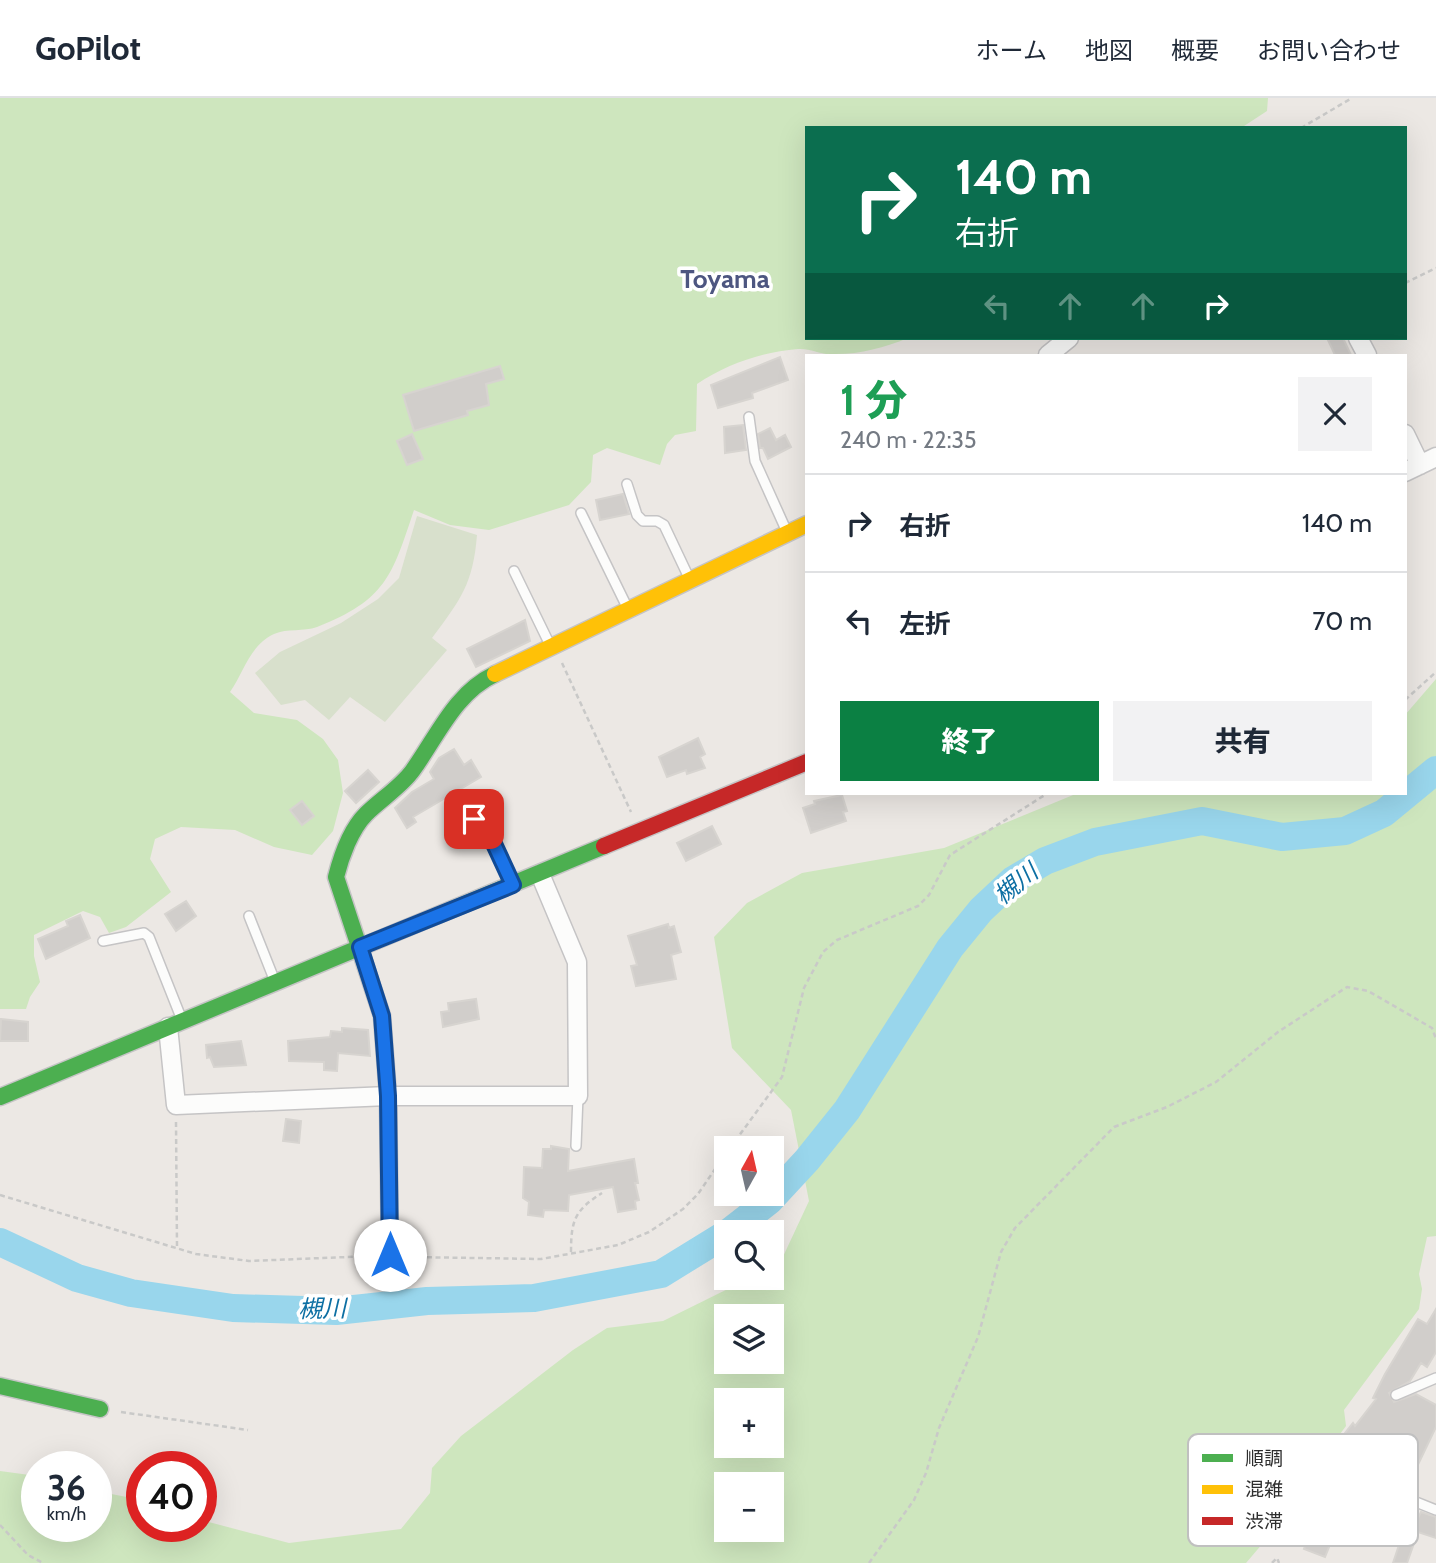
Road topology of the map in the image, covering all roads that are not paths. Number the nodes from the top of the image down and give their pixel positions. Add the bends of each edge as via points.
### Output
1 (1067, 340) edge
2 (1049, 354) edge
3 (749, 417) dead end
4 (1407, 438) edge
5 (1421, 465) edge
6 (627, 484) dead end
7 (581, 513) dead end
8 (805, 525) edge
9 (788, 533) junction
10 (513, 571) dead end
11 (691, 581) junction
12 (629, 610) junction
13 (554, 648) junction
14 (805, 763) edge
15 (460, 808) dead end
16 (540, 874) junction
17 (513, 885) junction
18 (249, 916) dead end
19 (103, 941) dead end
20 (360, 947) junction
21 (275, 982) junction
22 (175, 1024) junction
23 (388, 1096) junction
24 (578, 1096) junction
25 (0, 1097) edge
26 (576, 1146) dead end
27 (390, 1255) dead end
28 (1436, 1378) edge
29 (0, 1386) edge
30 (1396, 1395) dead end
31 (100, 1409) road end
32 (1418, 1503) edge
33 (1436, 1510) edge

1 - 2 street
3 - 9 lane via 755,461
4 - 5 street
6 - 11 lane via 637,515 643,522 657,521 664,526
7 - 12 lane
8 - 9 street
9 - 11 street
10 - 13 lane
11 - 12 street
12 - 13 street
13 - 20 street via 478,682 453,709 411,773 363,817 335,877
14 - 16 street
15 - 17 lane via 488,831
16 - 17 street
16 - 24 street via 577,962
17 - 20 street
18 - 21 lane
19 - 22 lane via 144,933 149,936
20 - 21 street
20 - 23 street via 382,1016
21 - 22 street
22 - 23 street via 176,1105
22 - 25 street
23 - 24 street
23 - 27 street
24 - 26 lane
28 - 30 lane
29 - 31 street
32 - 33 lane

